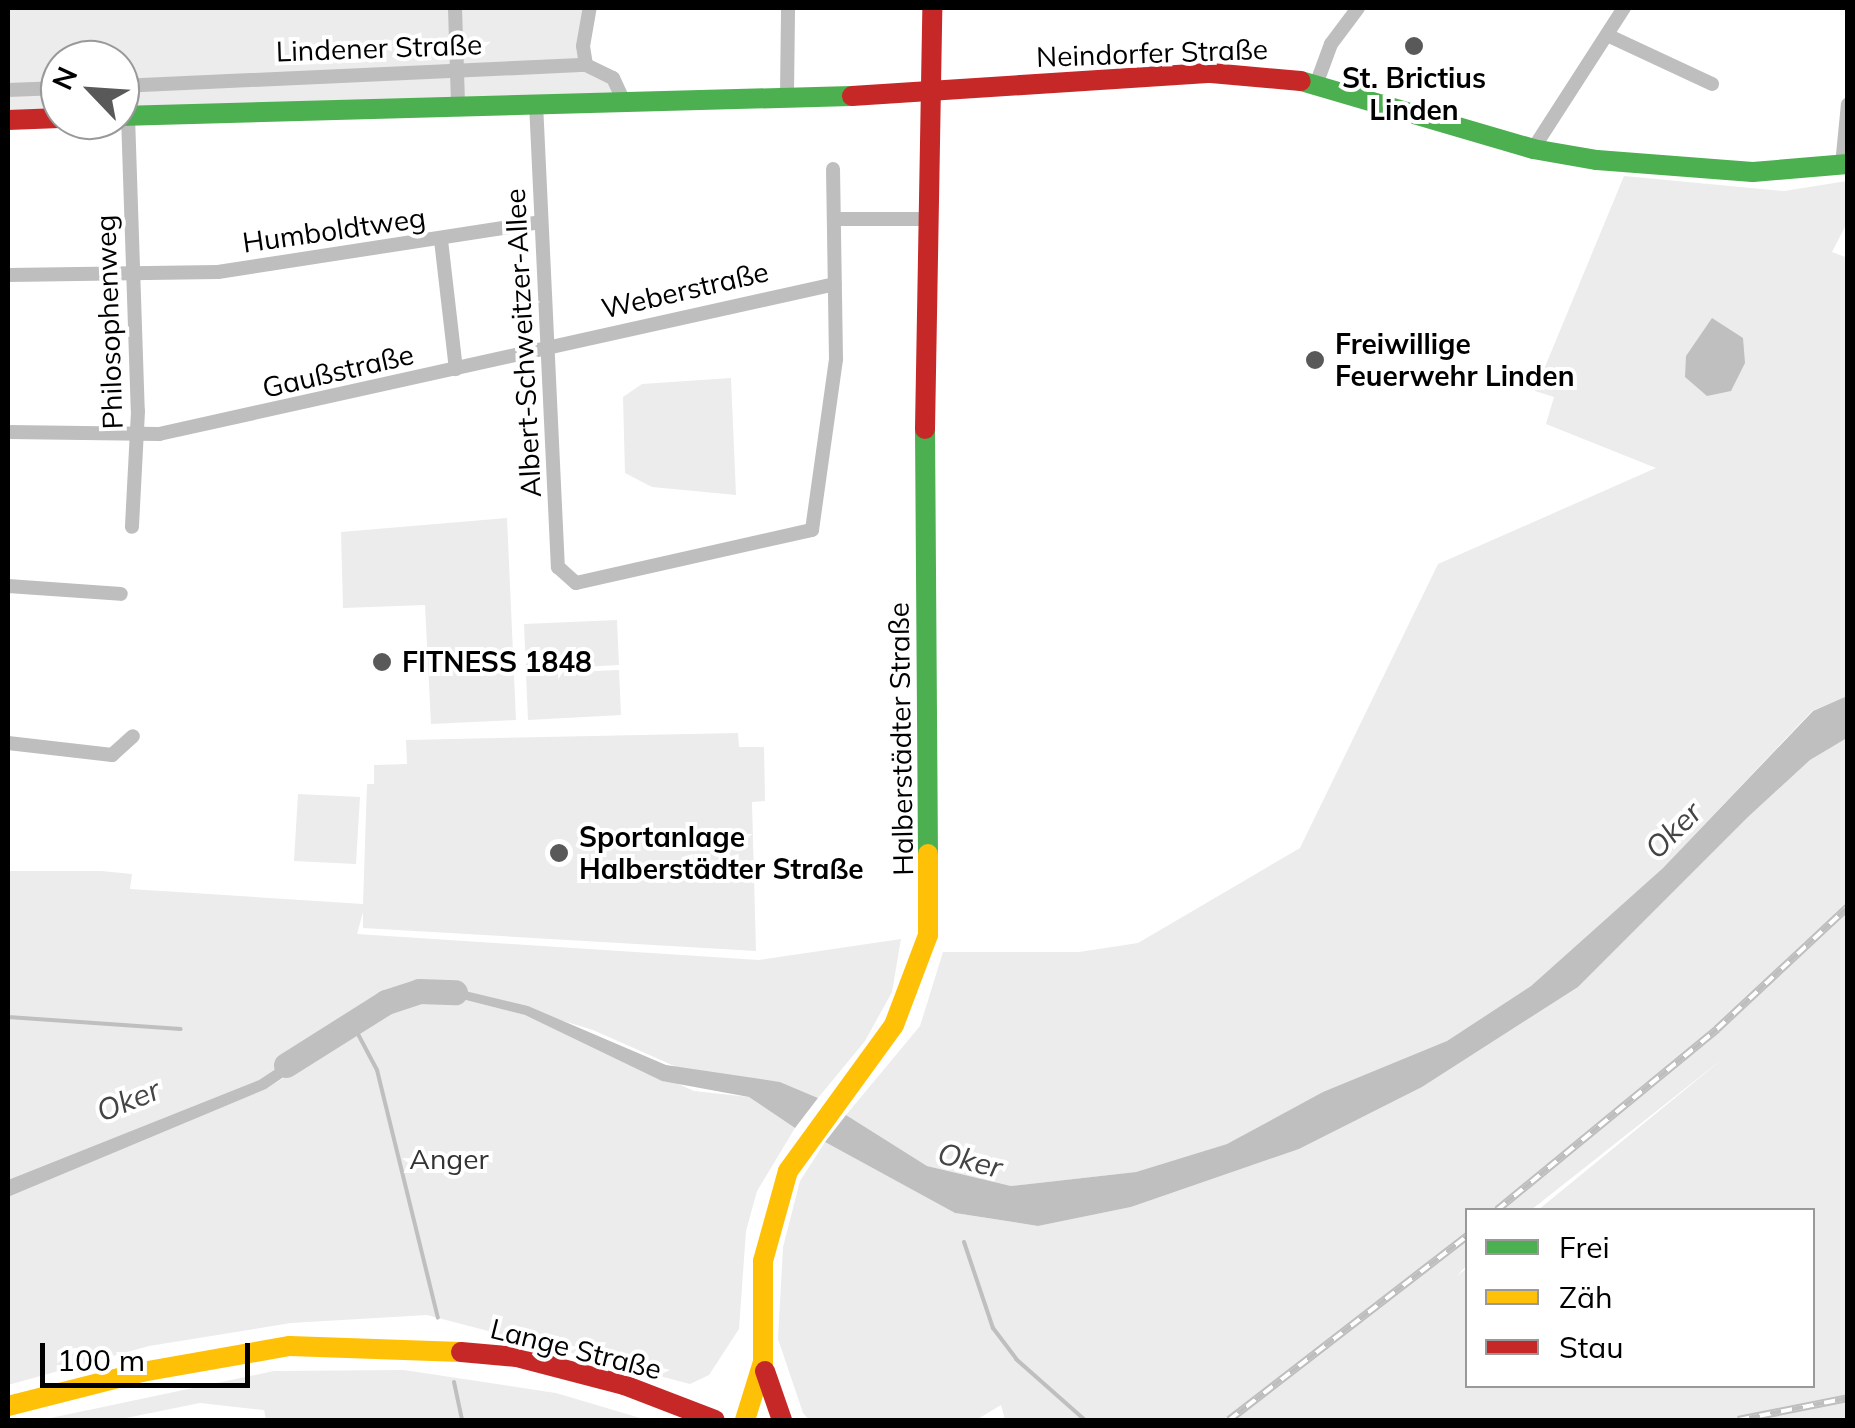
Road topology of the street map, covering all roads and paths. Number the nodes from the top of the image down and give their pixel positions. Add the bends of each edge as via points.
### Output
1 (454, 8) edge
2 (590, 8) edge
3 (788, 8) edge
4 (932, 8) edge
5 (1358, 8) edge
6 (1624, 8) edge
7 (1607, 35) junction
8 (586, 65) junction
9 (457, 73) junction
10 (1317, 82) junction
11 (1712, 84) dead end
12 (140, 85) edge
13 (40, 89) edge
14 (8, 90) edge
15 (926, 92) junction
16 (788, 94) junction
17 (623, 99) junction
18 (536, 102) junction
19 (458, 103) junction
20 (1848, 104) edge
21 (140, 115) edge
22 (40, 119) edge
23 (8, 120) edge
24 (125, 140) edge
25 (1533, 149) junction
26 (1845, 165) edge
27 (833, 169) dead end
28 (924, 219) junction
29 (835, 220) junction
30 (540, 222) junction
31 (441, 240) junction
32 (133, 275) junction
33 (8, 276) edge
34 (835, 284) junction
35 (547, 347) junction
36 (456, 370) junction
37 (8, 432) edge
38 (138, 435) junction
39 (132, 528) dead end
40 (8, 586) edge
41 (121, 594) dead end
42 (133, 736) dead end
43 (8, 743) edge
44 (763, 1362) junction
45 (8, 1406) edge
46 (714, 1420) edge
47 (746, 1420) edge
48 (782, 1420) edge

1 - 9 street
2 - 8 street via 582,46
3 - 16 street
4 - 15 main road, Halberstädter Straße
5 - 10 street via 1330,44
6 - 7 street
7 - 11 street
7 - 25 street
8 - 9 street, Lindener Straße
8 - 17 street via 614,78
9 - 12 street, Lindener Straße
9 - 19 street
10 - 15 main road, Neindorfer Straße via 1211,72
10 - 25 main road, Neindorfer Straße
13 - 14 street
15 - 16 main road, Lindener Straße
15 - 28 main road, Halberstädter Straße
16 - 17 main road, Lindener Straße
17 - 18 main road, Lindener Straße
18 - 19 main road, Lindener Straße
18 - 30 street, Albert-Schweitzer-Allee
19 - 21 main road, Lindener Straße
20 - 26 street
22 - 23 main road
24 - 32 street, Philosophenweg
25 - 26 main road, Neindorfer Straße via 1663,168 1754,172
27 - 29 street
28 - 29 street
28 - 44 main road, Halberstädter Straße via 931,899 923,958 894,1025 788,1171 763,1261
29 - 34 street
30 - 31 street, Humboldtweg
30 - 35 street, Albert-Schweitzer-Allee
31 - 32 street, Humboldtweg via 218,272
31 - 36 street
32 - 33 street, Humboldtweg
32 - 38 street, Philosophenweg
34 - 35 street, Weberstraße
34 - 35 street, Albert-Schweitzer-Allee via 830,421 812,530 596,579 566,580 558,567
35 - 36 street, Gaußstraße
36 - 38 street, Gaußstraße
37 - 38 street, Gaußstraße
38 - 39 street, Philosophenweg
40 - 41 street
42 - 43 street via 112,756
44 - 47 main road, Halberstädter Straße
44 - 48 main road
45 - 46 main road, Lange Straße via 142,1372 290,1346 390,1345 517,1357 624,1385

